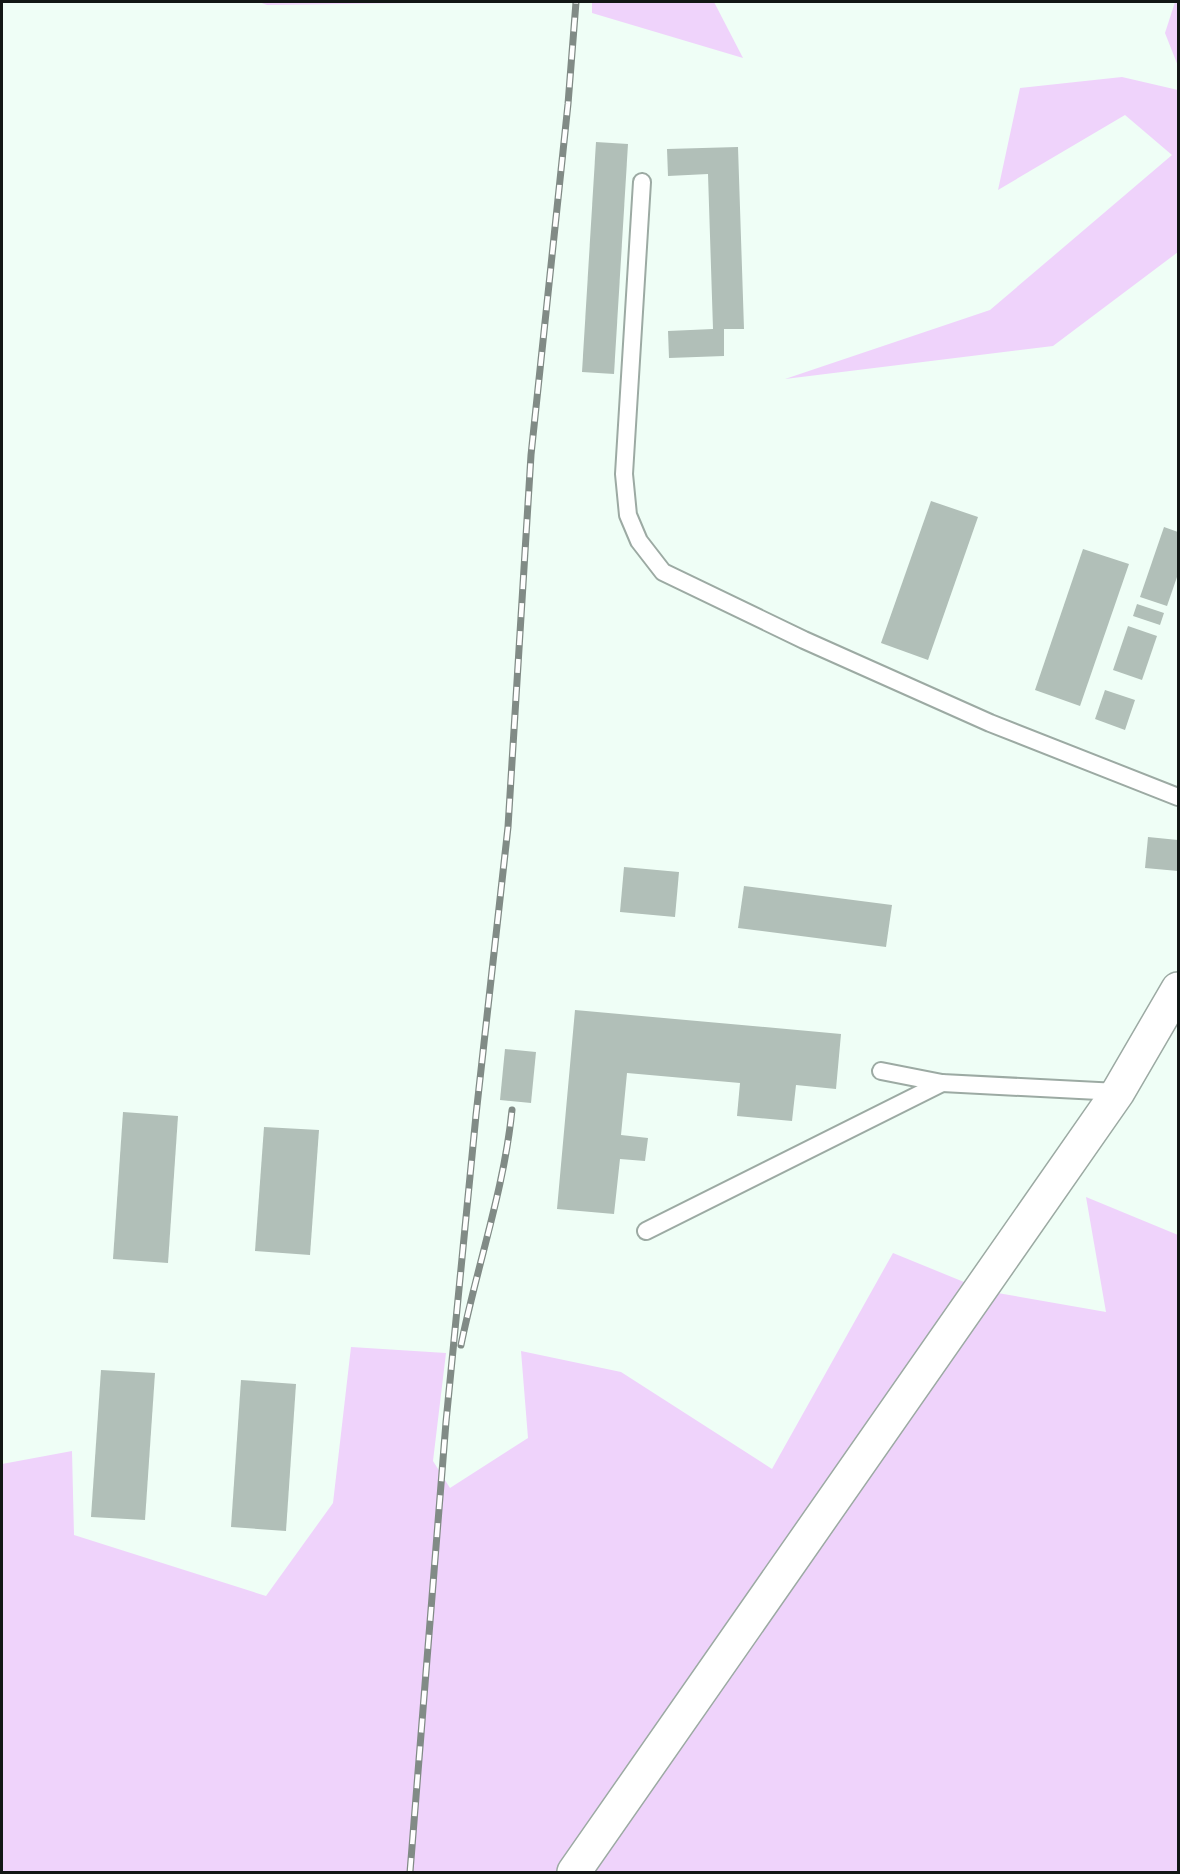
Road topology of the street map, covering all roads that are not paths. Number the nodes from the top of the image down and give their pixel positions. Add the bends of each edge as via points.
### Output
1 (642, 182) dead end
2 (1179, 797) edge
3 (1179, 989) edge
4 (881, 1071) dead end
5 (942, 1083) junction
6 (1118, 1092) junction
7 (646, 1231) dead end
8 (574, 1872) edge

1 - 2 lane via 624,474 628,515 639,541 663,572 990,723
3 - 6 street
4 - 5 lane
5 - 6 lane
5 - 7 lane
6 - 8 street

